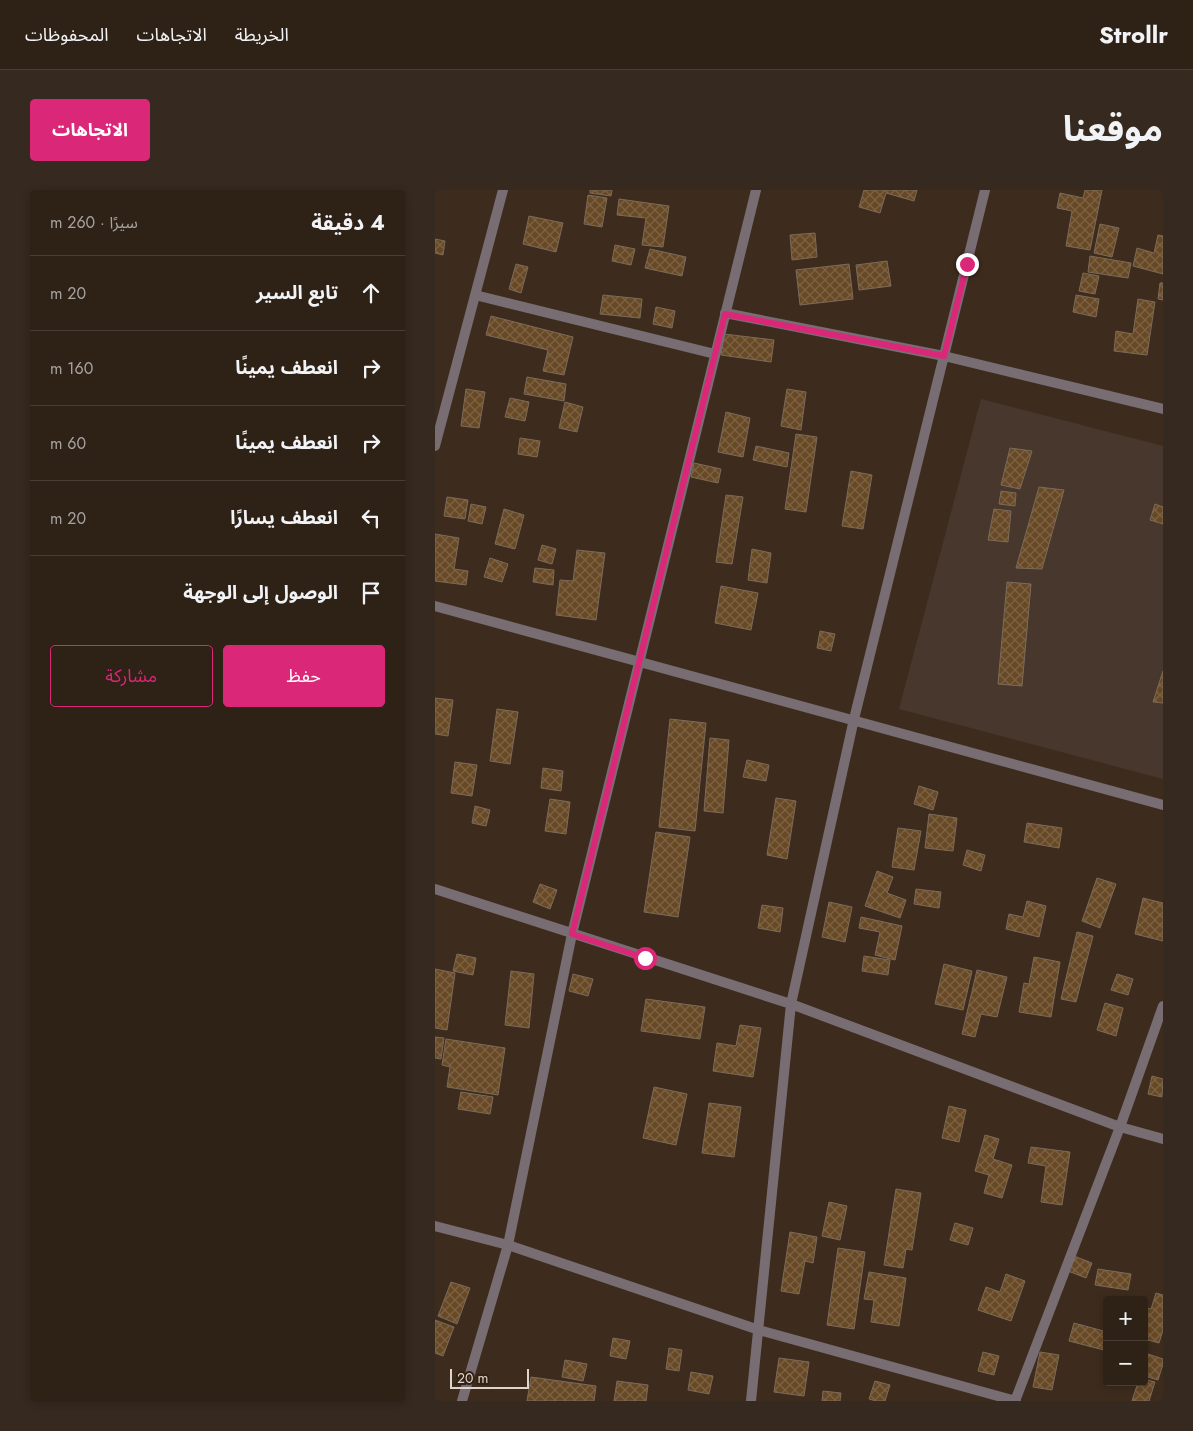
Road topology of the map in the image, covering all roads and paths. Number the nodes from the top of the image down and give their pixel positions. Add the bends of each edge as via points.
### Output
1 (503, 190) edge
2 (756, 190) edge
3 (985, 190) edge
4 (475, 294) junction
5 (725, 314) junction
6 (715, 354) junction
7 (944, 356) junction
8 (1163, 409) edge
9 (435, 446) edge
10 (435, 606) edge
11 (639, 662) junction
12 (854, 719) junction
13 (1163, 805) edge
14 (435, 889) edge
15 (572, 934) junction
16 (791, 1004) junction
17 (1163, 1006) edge
18 (1120, 1127) junction
19 (1163, 1139) edge
20 (435, 1226) edge
21 (508, 1245) junction
22 (759, 1330) junction
23 (462, 1401) edge
24 (751, 1401) edge
25 (1015, 1401) edge

1 - 4 street
2 - 5 street
3 - 7 street
4 - 6 street
4 - 9 street
5 - 6 street
5 - 7 street
6 - 11 street
7 - 8 street
7 - 12 street
10 - 11 street
11 - 12 street
11 - 15 street
12 - 13 street
12 - 16 street
14 - 15 street
15 - 16 street
15 - 21 street
16 - 18 street
16 - 22 street
17 - 18 street
18 - 19 street
18 - 25 street
20 - 21 street
21 - 22 street
21 - 23 street
22 - 24 street
22 - 25 street

